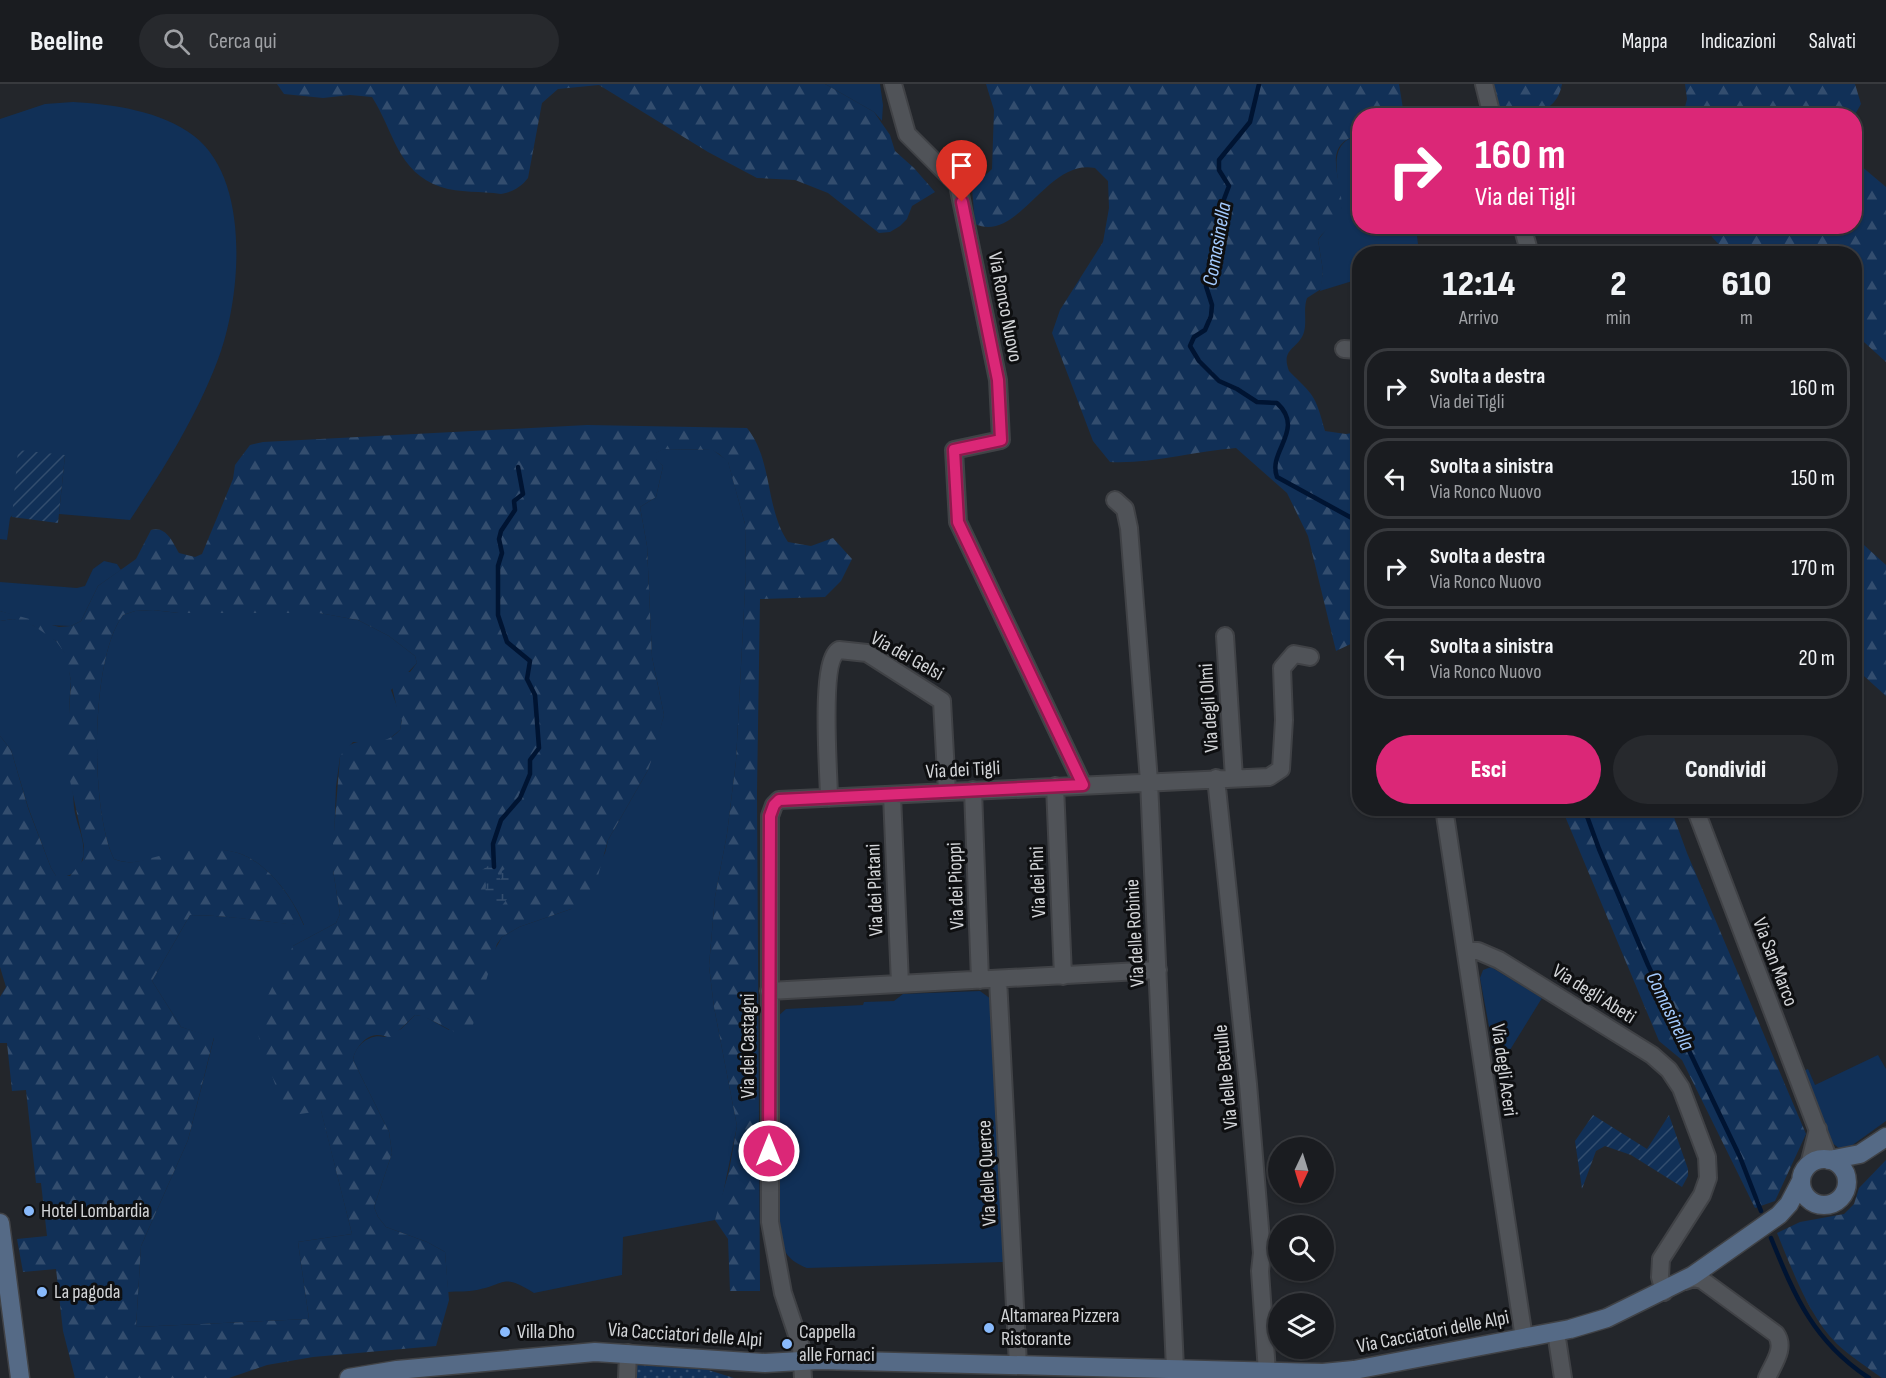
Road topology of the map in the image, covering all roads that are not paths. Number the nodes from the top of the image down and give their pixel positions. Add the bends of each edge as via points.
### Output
1 (893, 84) edge
2 (1484, 84) edge
3 (1490, 108) edge
4 (1115, 500) dead end
5 (1225, 636) dead end
6 (1310, 657) dead end
7 (1216, 778) junction
8 (1234, 778) junction
9 (1149, 781) junction
10 (1083, 785) junction
11 (1055, 786) junction
12 (973, 790) junction
13 (947, 792) junction
14 (892, 795) junction
15 (829, 798) junction
16 (779, 800) joint
17 (1445, 816) edge
18 (1698, 816) edge
19 (1466, 951) junction
20 (1158, 970) junction
21 (1063, 976) junction
22 (998, 979) junction
23 (980, 980) junction
24 (900, 984) junction
25 (769, 992) junction
26 (1818, 1130) junction
27 (1886, 1137) edge
28 (1868, 1149) junction
29 (1829, 1160) junction
30 (1805, 1173) junction
31 (1846, 1187) junction
32 (1820, 1204) junction
33 (1779, 1215) junction
34 (0, 1223) edge
35 (1717, 1259) junction
36 (1685, 1281) junction
37 (1664, 1292) junction
38 (1737, 1304) junction
39 (13, 1325) junction
40 (1556, 1332) junction
41 (1524, 1338) junction
42 (628, 1353) junction
43 (1018, 1365) junction
44 (1175, 1369) junction
45 (803, 1370) edge
46 (1267, 1372) junction
47 (1125, 1373) edge
48 (1219, 1374) edge
49 (10, 1378) edge
50 (20, 1378) edge
51 (349, 1378) edge
52 (627, 1378) edge
53 (1563, 1378) edge
54 (1767, 1378) edge

1 - 10 street, Via Ronco Nuovo via 907,134 958,185 998,380 1001,440 954,450 958,522
2 - 3 street
4 - 9 street, Via delle Robinie via 1125,509 1129,528
5 - 8 street, Via degli Olmi
6 - 8 street, Via degli Olmi via 1294,654 1282,668 1281,769 1269,777
7 - 8 street, Via degli Olmi
7 - 9 street, Via degli Olmi
7 - 46 street, Via delle Betulle via 1253,1135
9 - 10 street, Via dei Tigli
9 - 20 street, Via delle Robinie
10 - 11 street, Via dei Tigli
11 - 12 street, Via dei Tigli
11 - 21 street, Via dei Pini
12 - 13 street, Via dei Tigli
12 - 23 street, Via dei Pioppi
13 - 14 street, Via dei Tigli
13 - 15 street, Via dei Gelsi via 942,701 867,653 841,650 832,656 827,694
14 - 15 street, Via dei Tigli
14 - 24 street, Via dei Platani
15 - 16 street, Via dei Tigli
16 - 25 street, Via dei Castagni via 770,816
17 - 19 street, Via degli Aceri
18 - 26 street, Via San Marco
19 - 37 street, Via degli Abeti via 1478,951 1499,960 1652,1055 1676,1079 1709,1167 1702,1195 1661,1259
19 - 41 street, Via degli Aceri
20 - 21 street
20 - 44 street, Via delle Robinie
21 - 22 street
22 - 23 street
22 - 43 street, Via delle Querce
23 - 24 street
24 - 25 street
25 - 45 street, Via dei Castagni via 771,1222 778,1273 797,1331
26 - 29 street, Via San Marco
26 - 30 street
27 - 28 street, Via Cacciatori delle Alpi
28 - 29 street, Via Cacciatori delle Alpi via 1851,1157
28 - 31 street, Via Cacciatori delle Alpi via 1852,1169
29 - 30 street, Via Cacciatori delle Alpi via 1815,1161
29 - 31 street via 1845,1173
30 - 32 street via 1806,1196
30 - 33 street, Via Cacciatori delle Alpi via 1790,1204
31 - 32 street, Via Cacciatori delle Alpi via 1839,1199
32 - 33 street, Via Cacciatori delle Alpi
33 - 35 street, Via Cacciatori delle Alpi
34 - 39 street
35 - 36 street, Via Cacciatori delle Alpi
35 - 38 street via 1712,1265 1713,1273
36 - 37 street, Via Cacciatori delle Alpi
36 - 38 street via 1699,1279
37 - 40 street, Via Cacciatori delle Alpi via 1607,1318
38 - 54 street via 1780,1340 1780,1350
39 - 49 street via 7,1352
39 - 50 street
40 - 41 street, Via Cacciatori delle Alpi
40 - 53 street
41 - 46 street, Via Cacciatori delle Alpi via 1343,1372
42 - 45 street, Via Cacciatori delle Alpi via 765,1363
42 - 51 street, Via Cacciatori delle Alpi via 595,1352 438,1366
42 - 52 street
43 - 45 street, Via Cacciatori delle Alpi
43 - 47 street, Via Cacciatori delle Alpi
44 - 47 street, Via Cacciatori delle Alpi
44 - 48 street, Via Cacciatori delle Alpi
46 - 48 street, Via Cacciatori delle Alpi

